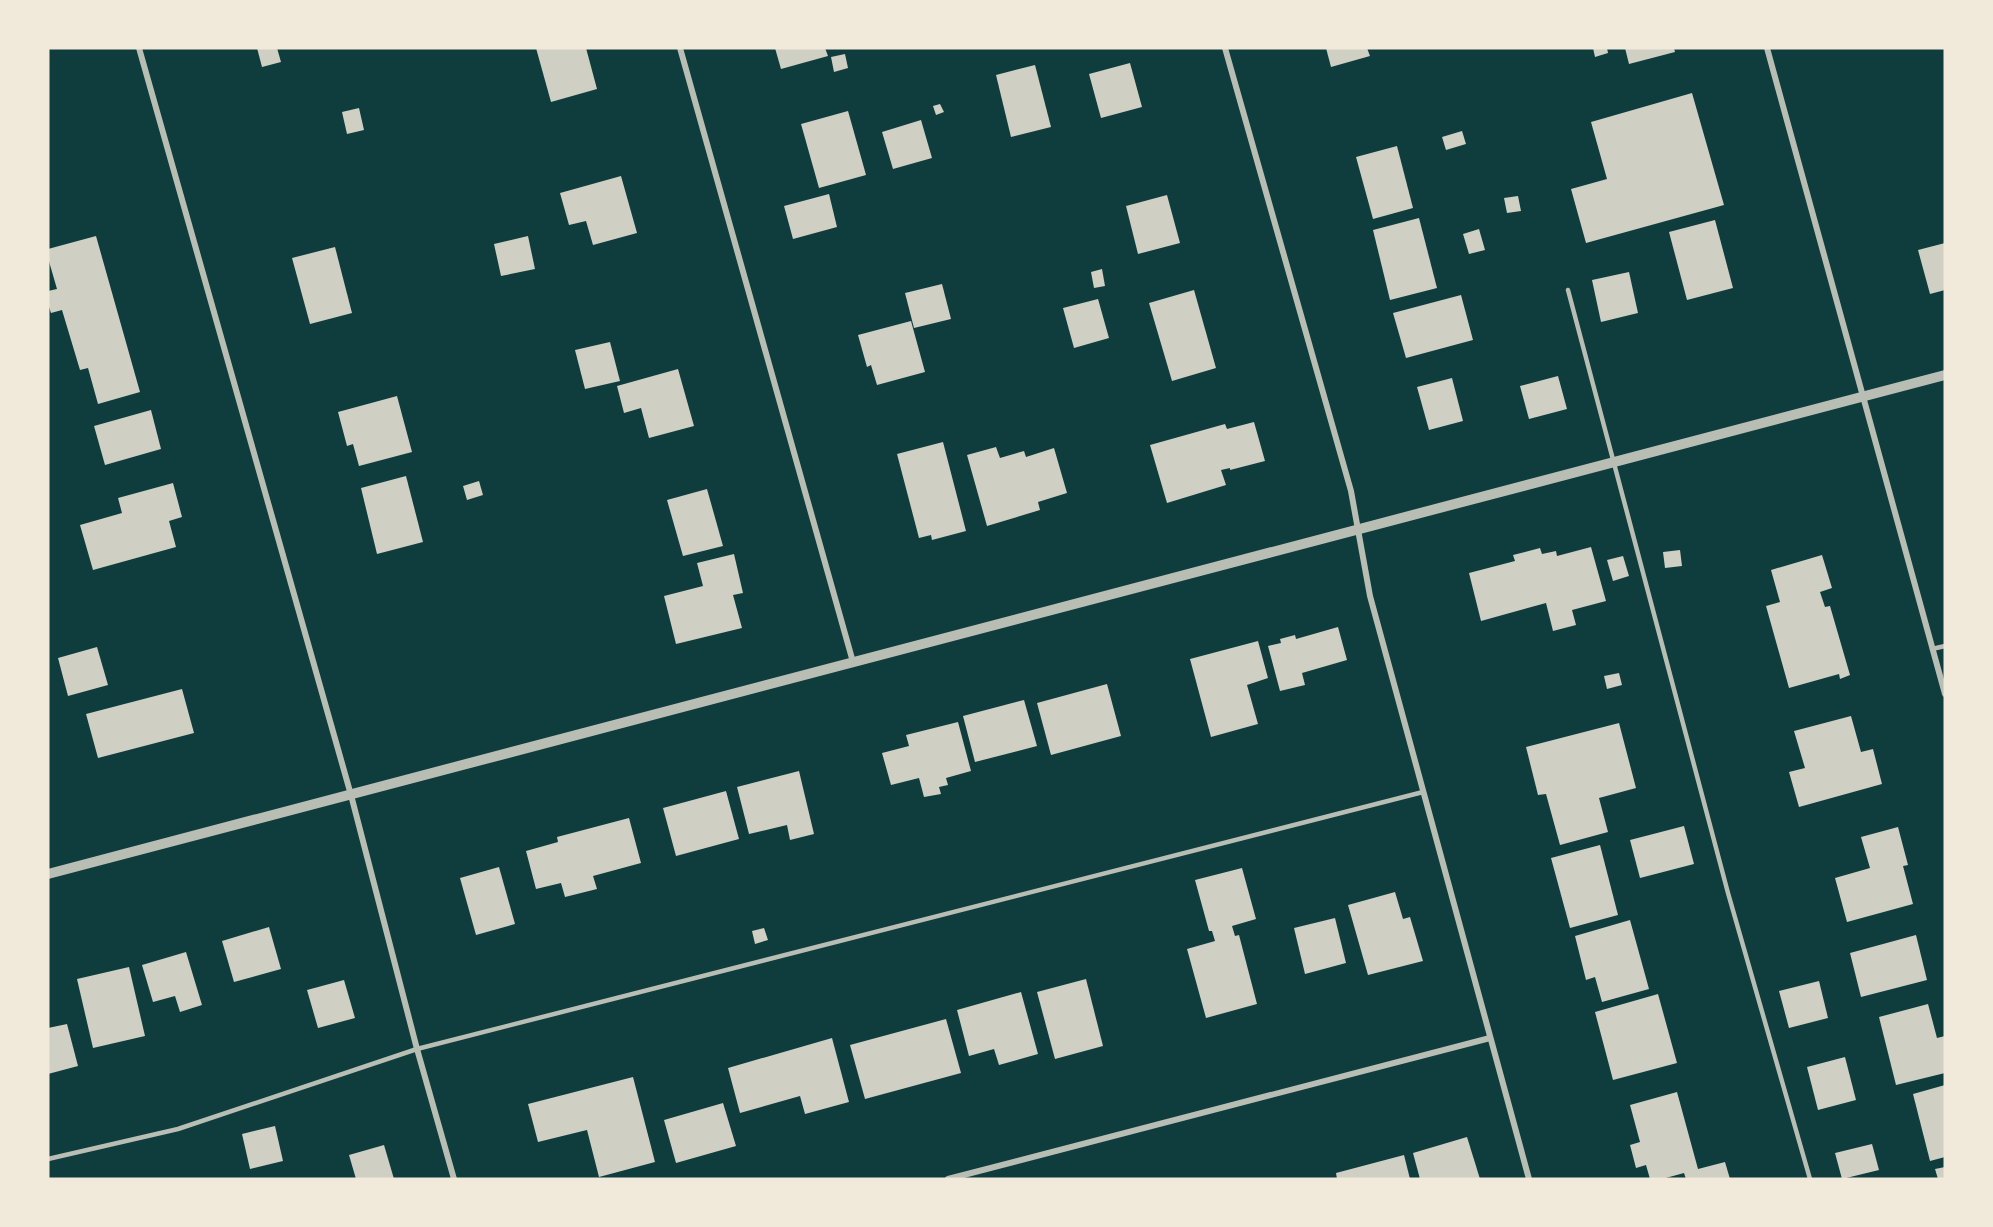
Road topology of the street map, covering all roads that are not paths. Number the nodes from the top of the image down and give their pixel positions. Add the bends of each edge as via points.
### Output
1 (140, 48) edge
2 (680, 48) edge
3 (1225, 48) edge
4 (1767, 48) edge
5 (1568, 290) dead end
6 (1945, 375) edge
7 (1864, 396) junction
8 (1614, 462) junction
9 (1357, 530) junction
10 (1945, 646) edge
11 (1932, 649) junction
12 (853, 662) junction
13 (1945, 694) edge
14 (1423, 792) junction
15 (351, 795) junction
16 (48, 874) edge
17 (1490, 1038) junction
18 (417, 1049) junction
19 (48, 1159) edge
20 (454, 1179) edge
21 (948, 1179) edge
22 (1529, 1179) edge
23 (1810, 1179) edge

1 - 15 street
2 - 12 street
3 - 9 street via 1351,491
4 - 7 street
5 - 8 lane
6 - 7 street
7 - 8 street
7 - 11 street
8 - 9 street
8 - 23 lane via 1728,893
9 - 12 street
9 - 14 street via 1370,596
10 - 11 lane
11 - 13 street
12 - 15 street
14 - 17 street
14 - 18 lane
15 - 16 street
15 - 18 street
17 - 21 street
17 - 22 street
18 - 19 lane via 178,1129
18 - 20 street

